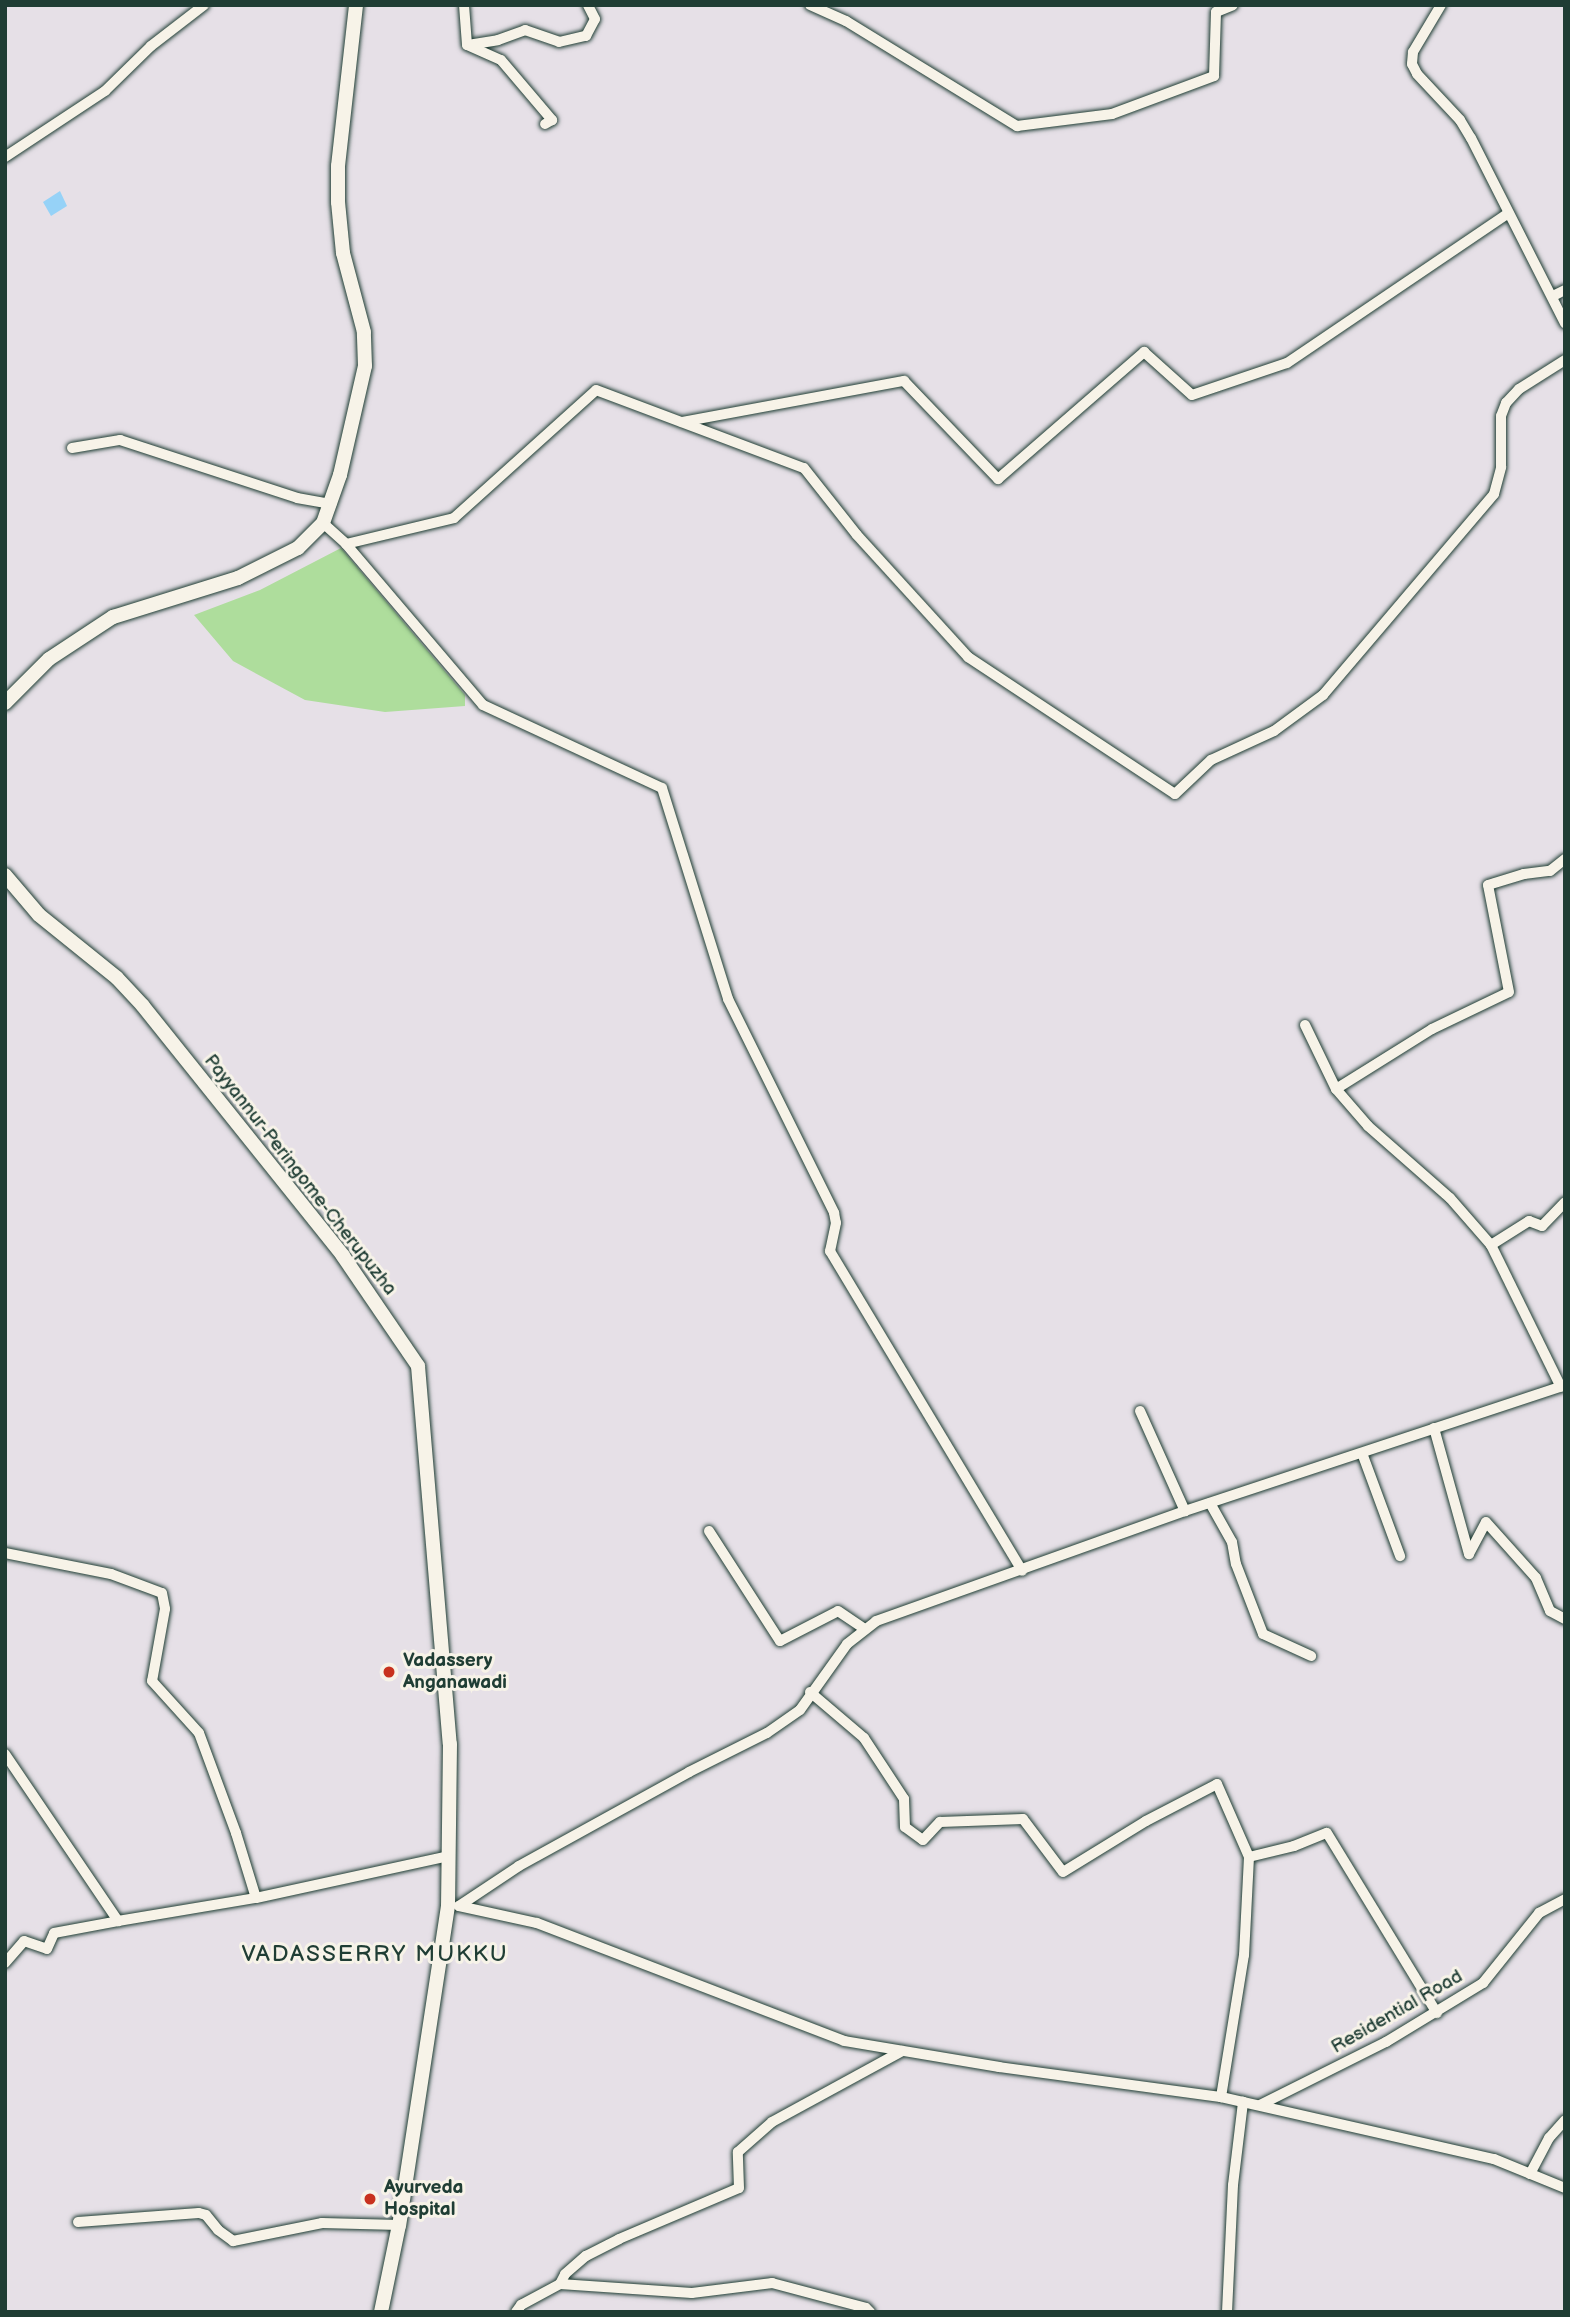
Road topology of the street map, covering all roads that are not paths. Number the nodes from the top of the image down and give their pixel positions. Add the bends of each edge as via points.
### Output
1 (204, 5) edge
2 (356, 5) edge
3 (464, 5) edge
4 (588, 5) edge
5 (810, 5) edge
6 (1233, 5) edge
7 (1441, 5) edge
8 (467, 45) junction
9 (545, 124) dead end
10 (5, 157) edge
11 (1507, 214) junction
12 (1565, 290) edge
13 (1553, 296) junction
14 (1565, 323) edge
15 (1565, 360) edge
16 (682, 422) junction
17 (72, 448) dead end
18 (331, 505) junction
19 (323, 523) junction
20 (346, 544) junction
21 (7, 698) edge
22 (1565, 859) edge
23 (5, 875) edge
24 (1305, 1025) dead end
25 (1336, 1089) junction
26 (1565, 1202) edge
27 (1491, 1245) junction
28 (1563, 1386) edge
29 (1140, 1411) dead end
30 (1434, 1429) junction
31 (1362, 1453) junction
32 (1210, 1503) junction
33 (1185, 1511) junction
34 (709, 1531) dead end
35 (5, 1553) edge
36 (1400, 1556) dead end
37 (1022, 1571) junction
38 (1565, 1619) edge
39 (865, 1629) junction
40 (1311, 1656) dead end
41 (810, 1692) junction
42 (5, 1754) edge
43 (449, 1856) junction
44 (1250, 1857) junction
45 (256, 1898) junction
46 (1565, 1899) edge
47 (454, 1906) junction
48 (118, 1921) junction
49 (5, 1963) edge
50 (1437, 2014) junction
51 (902, 2050) junction
52 (1221, 2097) junction
53 (1243, 2102) junction
54 (1260, 2105) junction
55 (1565, 2120) edge
56 (1530, 2174) junction
57 (1565, 2188) edge
58 (78, 2222) dead end
59 (398, 2225) junction
60 (561, 2284) junction
61 (381, 2312) edge
62 (516, 2312) edge
63 (870, 2312) edge
64 (1227, 2312) edge

1 - 10 street via 151,46 105,91
2 - 18 main road via 338,202 343,253 363,332 365,366
3 - 8 street
4 - 8 street via 596,19 586,36 559,42 525,30
5 - 6 street via 846,21 1017,126 1112,114 1213,76 1216,12
7 - 11 street via 1413,52 1412,64 1460,120
8 - 9 street via 502,60 552,120
11 - 13 street
11 - 16 street via 1287,363 1192,395 1144,352 998,479 904,381
12 - 13 street
13 - 14 street
15 - 16 street via 1506,402 1494,494 1323,695 1274,731 1211,760 1175,794 968,657 857,535 804,468
16 - 20 street via 596,390 453,518
17 - 18 street via 120,440
18 - 19 main road
19 - 20 street
19 - 21 main road via 298,548 238,578 113,617 49,659
20 - 37 street via 483,705 662,788 728,999 834,1213 830,1251
22 - 25 street via 1549,871 1488,885 1509,992 1432,1029
23 - 43 main road, Payyannur-Peringome-Cherupuzha via 39,915 117,978 143,1006 342,1256 418,1366 450,1744
24 - 25 street
25 - 27 street via 1368,1126 1450,1198
26 - 27 street via 1542,1226 1529,1221
27 - 28 street
28 - 30 street
29 - 33 street
30 - 31 street
30 - 38 street via 1469,1554 1486,1522 1536,1578 1550,1611
31 - 32 street
31 - 36 street
32 - 33 street
32 - 40 street via 1232,1542 1263,1634
33 - 37 street
34 - 39 street via 779,1641 838,1611
35 - 45 street via 111,1574 162,1593 165,1609 152,1681 200,1733
37 - 39 street via 898,1611
39 - 41 street via 847,1644
41 - 44 street via 864,1738 904,1799 905,1827 923,1840 940,1822 1023,1819 1063,1872 1217,1784
41 - 47 street via 800,1710 767,1734 689,1772
42 - 48 street
43 - 45 street
43 - 47 main road, Payyannur-Peringome-Cherupuzha
44 - 50 street via 1327,1833
44 - 52 street via 1244,1955
45 - 48 street
46 - 50 street, Residential Road via 1539,1913 1483,1983
47 - 51 street via 537,1923 844,2041
47 - 59 main road, Payyannur-Peringome-Cherupuzha
48 - 49 street via 54,1933 47,1949 24,1941
50 - 54 street, Residential Road
51 - 52 street
51 - 60 street via 772,2122 738,2152 739,2188 642,2226 586,2256 565,2273
52 - 53 street
53 - 54 street
53 - 64 street via 1233,2185
54 - 56 street via 1494,2159
55 - 56 street via 1549,2138
56 - 57 street
58 - 59 street via 199,2213 233,2241 322,2223
59 - 61 main road, Payyannur-Peringome-Cherupuzha
60 - 62 street
60 - 63 street via 692,2293 772,2283

